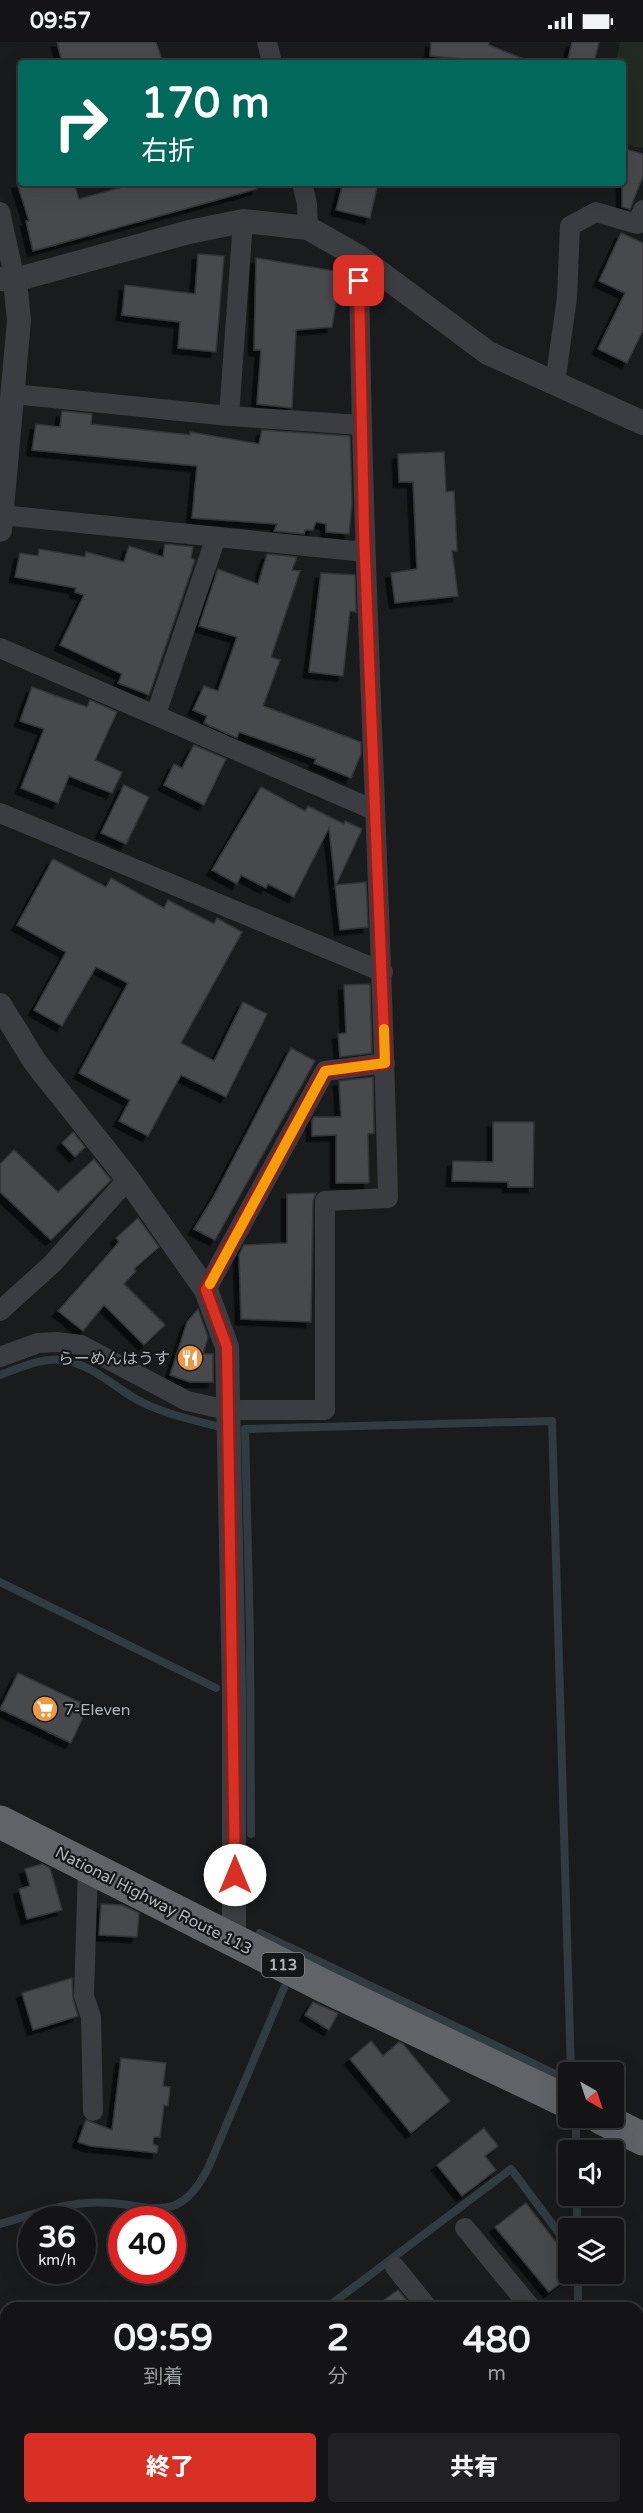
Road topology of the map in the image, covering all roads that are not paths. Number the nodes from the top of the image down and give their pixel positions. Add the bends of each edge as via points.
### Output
1 (267, 42) edge
2 (271, 60) edge
3 (303, 186) edge
4 (643, 210) edge
5 (0, 212) edge
6 (243, 221) junction
7 (308, 228) junction
8 (359, 257) junction
9 (7, 280) edge
10 (555, 382) junction
11 (14, 394) junction
12 (229, 416) junction
13 (643, 423) edge
14 (360, 425) junction
15 (4, 456) edge
16 (1, 523) edge
17 (216, 537) junction
18 (365, 552) junction
19 (0, 648) edge
20 (156, 714) junction
21 (374, 810) junction
22 (0, 813) edge
23 (383, 972) junction
24 (0, 1005) edge
25 (385, 1063) junction
26 (128, 1179) junction
27 (206, 1290) junction
28 (0, 1311) edge
29 (0, 1357) edge
30 (228, 1410) junction
31 (0, 1822) edge
32 (88, 1868) junction
33 (234, 1941) junction
34 (558, 2097) edge
35 (93, 2111) dead end
36 (621, 2128) edge
37 (643, 2139) edge
38 (465, 2228) dead end
39 (395, 2267) dead end
40 (423, 2302) edge
41 (526, 2302) edge

1 - 2 street
3 - 7 street
4 - 10 street via 638,224 596,212 570,226 567,297
5 - 9 street
6 - 7 street
6 - 9 street
6 - 12 street
7 - 8 street
8 - 10 street via 488,353
8 - 14 street
9 - 11 street via 19,321
10 - 13 street
11 - 12 street
11 - 15 street
12 - 14 street
14 - 18 street
15 - 16 street
16 - 17 street
17 - 18 street
17 - 20 street
18 - 21 street
19 - 20 street
20 - 21 street
21 - 23 street
22 - 23 street
23 - 25 street
24 - 26 street via 35,1062
25 - 27 street via 325,1071
25 - 30 street via 388,1198 325,1201 325,1410
26 - 27 street
26 - 28 street via 52,1264
27 - 30 street via 227,1347
29 - 30 street via 38,1343 81,1345 187,1401
30 - 33 street
31 - 32 highway, National Highway Route 113 / 113
32 - 33 highway, National Highway Route 113 / 113
32 - 35 street via 84,1996 90,2018
33 - 34 highway, National Highway Route 113 / 113
36 - 37 highway
38 - 41 street
39 - 40 street

